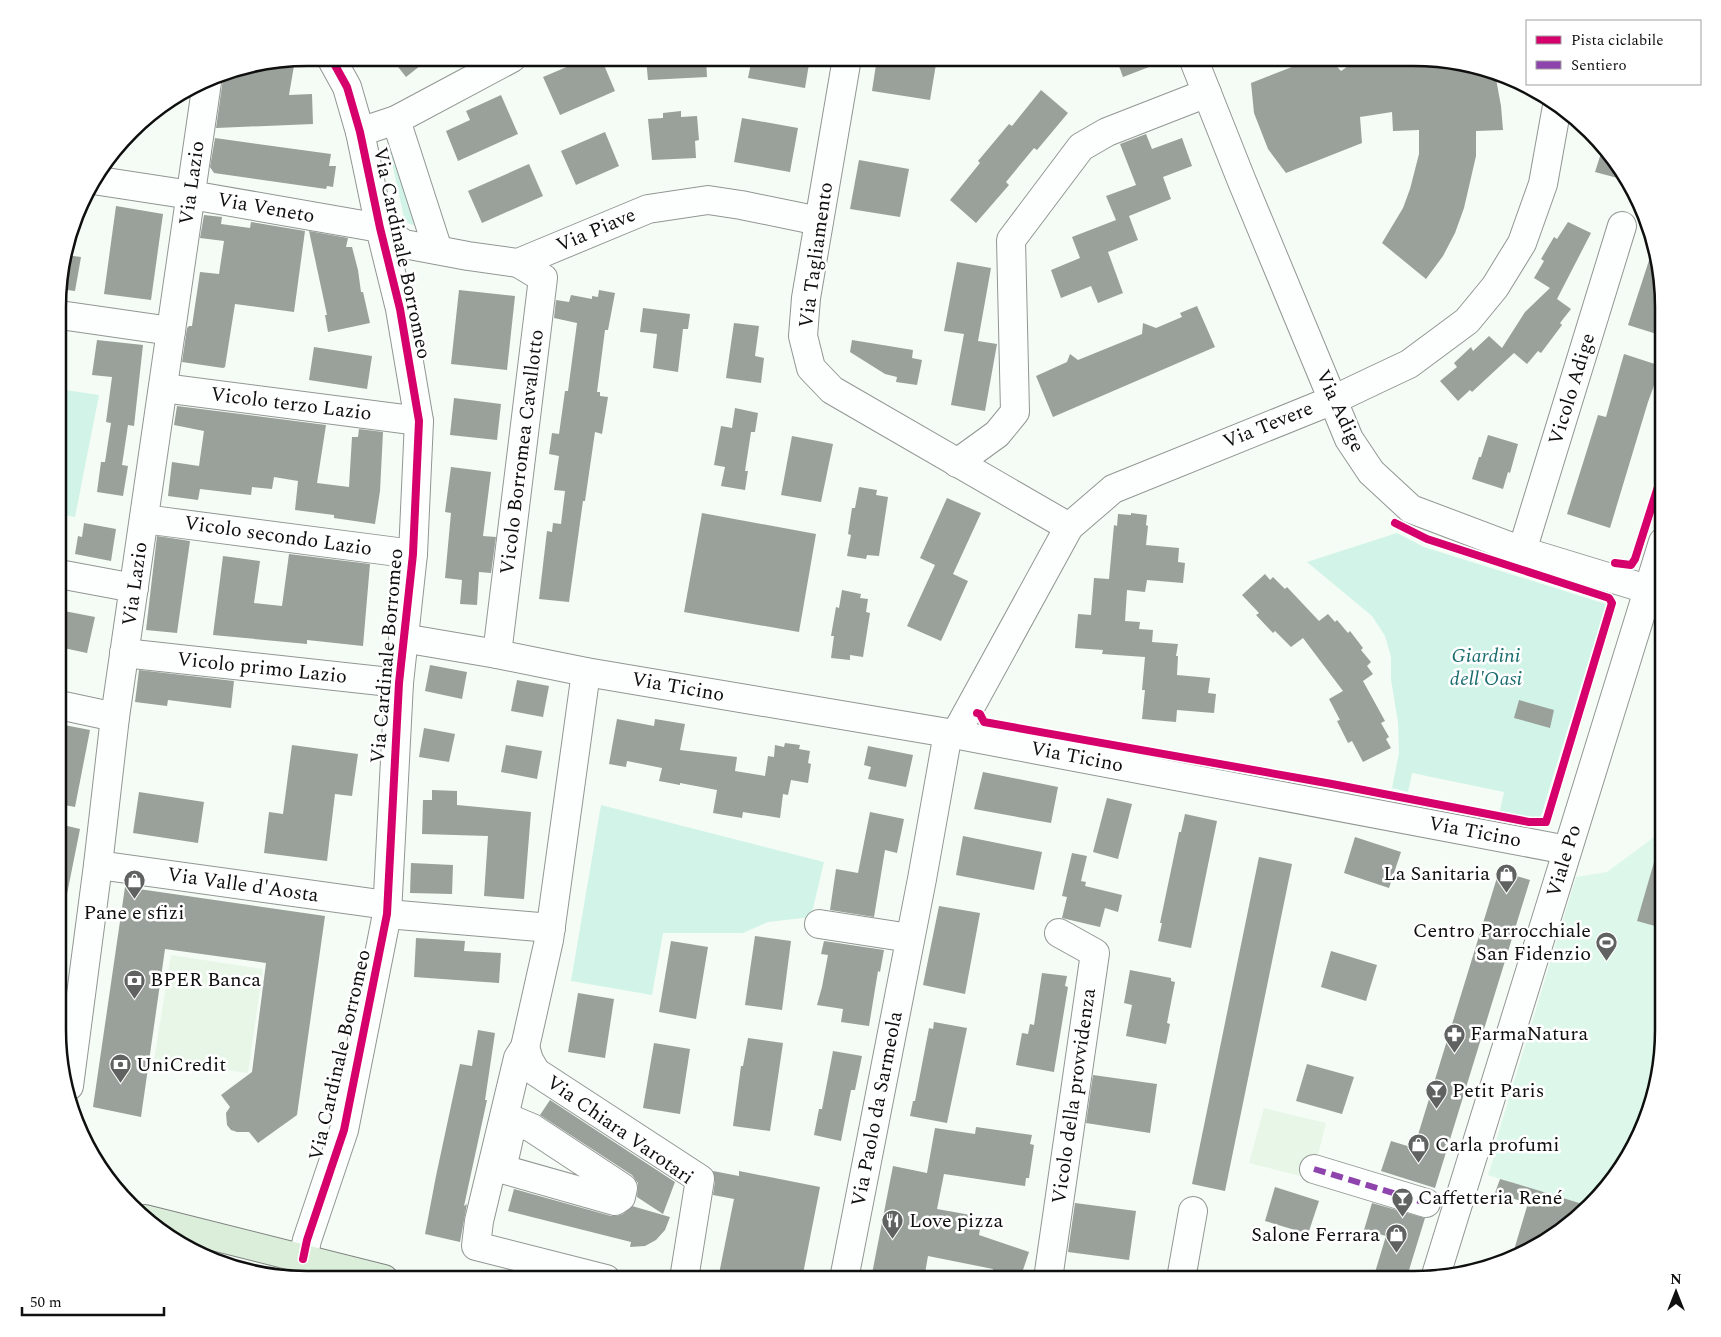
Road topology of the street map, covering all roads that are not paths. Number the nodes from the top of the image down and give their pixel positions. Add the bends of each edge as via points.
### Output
1 (335, 66) edge
2 (497, 66) edge
3 (847, 66) edge
4 (1196, 66) edge
5 (206, 89) edge
6 (1207, 93) junction
7 (1556, 112) edge
8 (396, 120) junction
9 (360, 132) junction
10 (102, 181) edge
11 (191, 195) junction
12 (819, 221) junction
13 (1622, 226) dead end
14 (380, 228) junction
15 (438, 250) junction
16 (518, 263) junction
17 (66, 316) edge
18 (171, 332) junction
19 (164, 388) junction
20 (1333, 400) junction
21 (420, 421) junction
22 (957, 463) junction
23 (144, 519) junction
24 (1069, 526) junction
25 (1522, 551) junction
26 (412, 554) junction
27 (66, 575) edge
28 (134, 588) junction
29 (1655, 592) edge
30 (1655, 595) edge
31 (403, 638) junction
32 (124, 653) junction
33 (497, 654) junction
34 (586, 672) junction
35 (399, 683) junction
36 (66, 706) edge
37 (115, 717) junction
38 (952, 734) junction
39 (1567, 850) junction
40 (98, 865) junction
41 (387, 909) junction
42 (819, 924) dead end
43 (551, 928) junction
44 (1059, 933) dead end
45 (910, 938) junction
46 (525, 1047) junction
47 (536, 1072) junction
48 (71, 1074) edge
49 (512, 1084) junction
50 (1314, 1169) dead end
51 (1426, 1203) dead end
52 (1193, 1212) dead end
53 (164, 1224) edge
54 (303, 1259) junction
55 (1438, 1269) edge
56 (352, 1271) edge
57 (564, 1271) edge
58 (685, 1271) edge
59 (846, 1271) edge
60 (1049, 1271) edge
61 (1182, 1271) edge

1 - 9 street, Via Cardinale Borromeo via 347,87
2 - 8 street
3 - 12 street, Via Tagliamento
4 - 6 street, Via Adige
5 - 11 street, Via Lazio
6 - 20 street, Via Adige
6 - 22 street via 1107,132 1081,147 1011,240 1015,412 997,434
7 - 20 street, Via Tevere via 1543,184 1522,244 1495,287 1467,321 1409,364
8 - 9 street
8 - 15 street
9 - 14 street, Via Cardinale Borromeo
10 - 11 street, Via Veneto
11 - 14 street, Via Veneto
11 - 18 street, Via Lazio
12 - 16 street, Via Piave via 708,200 648,209
12 - 22 street, Via Tagliamento via 803,336 812,368 832,390
13 - 25 street, Vicolo Adige
14 - 15 street via 404,244
14 - 21 street, Via Cardinale Borromeo via 400,309
15 - 16 street
16 - 33 street, Vicolo Borromea Cavallotto via 542,278
17 - 18 street
18 - 19 street, Via Lazio
19 - 21 street, Vicolo terzo Lazio
19 - 23 street, Via Lazio
20 - 24 street, Via Tevere via 1113,489
20 - 25 street, Via Adige via 1349,440 1371,472 1403,503 1411,509
21 - 26 street, Via Cardinale Borromeo
22 - 24 street, Via Tagliamento
23 - 26 street, Vicolo secondo Lazio
23 - 28 street, Via Lazio
24 - 38 street, Via Tevere
25 - 29 street, Via Adige
26 - 31 street, Via Cardinale Borromeo
27 - 28 street
28 - 32 street, Via Lazio
30 - 39 street, Viale Po
31 - 33 street, Via Ticino
31 - 35 street, Via Cardinale Borromeo
32 - 35 street, Vicolo primo Lazio
32 - 37 street, Via Lazio
33 - 34 street, Via Ticino
34 - 38 street, Via Ticino
34 - 43 street
35 - 41 street, Via Cardinale Borromeo
36 - 37 street
37 - 40 street, Via Lazio
38 - 39 street, Via Ticino
38 - 45 street, Via Paolo da Sarmeola
39 - 55 street, Viale Po
40 - 41 street, Via Valle d'Aosta
40 - 48 street, Via Lazio
41 - 43 street
41 - 54 street, Via Cardinale Borromeo via 344,1130
42 - 45 street
43 - 46 street
44 - 60 street, Vicolo della provvidenza via 1095,953
45 - 59 street, Via Paolo da Sarmeola
46 - 47 street, Via Chiara Varotari
46 - 49 street via 518,1058
47 - 49 street, Via Chiara Varotari
47 - 58 street, Via Chiara Varotari via 700,1179
49 - 57 street via 476,1246
50 - 51 street
52 - 61 street
53 - 54 main road
54 - 56 main road

